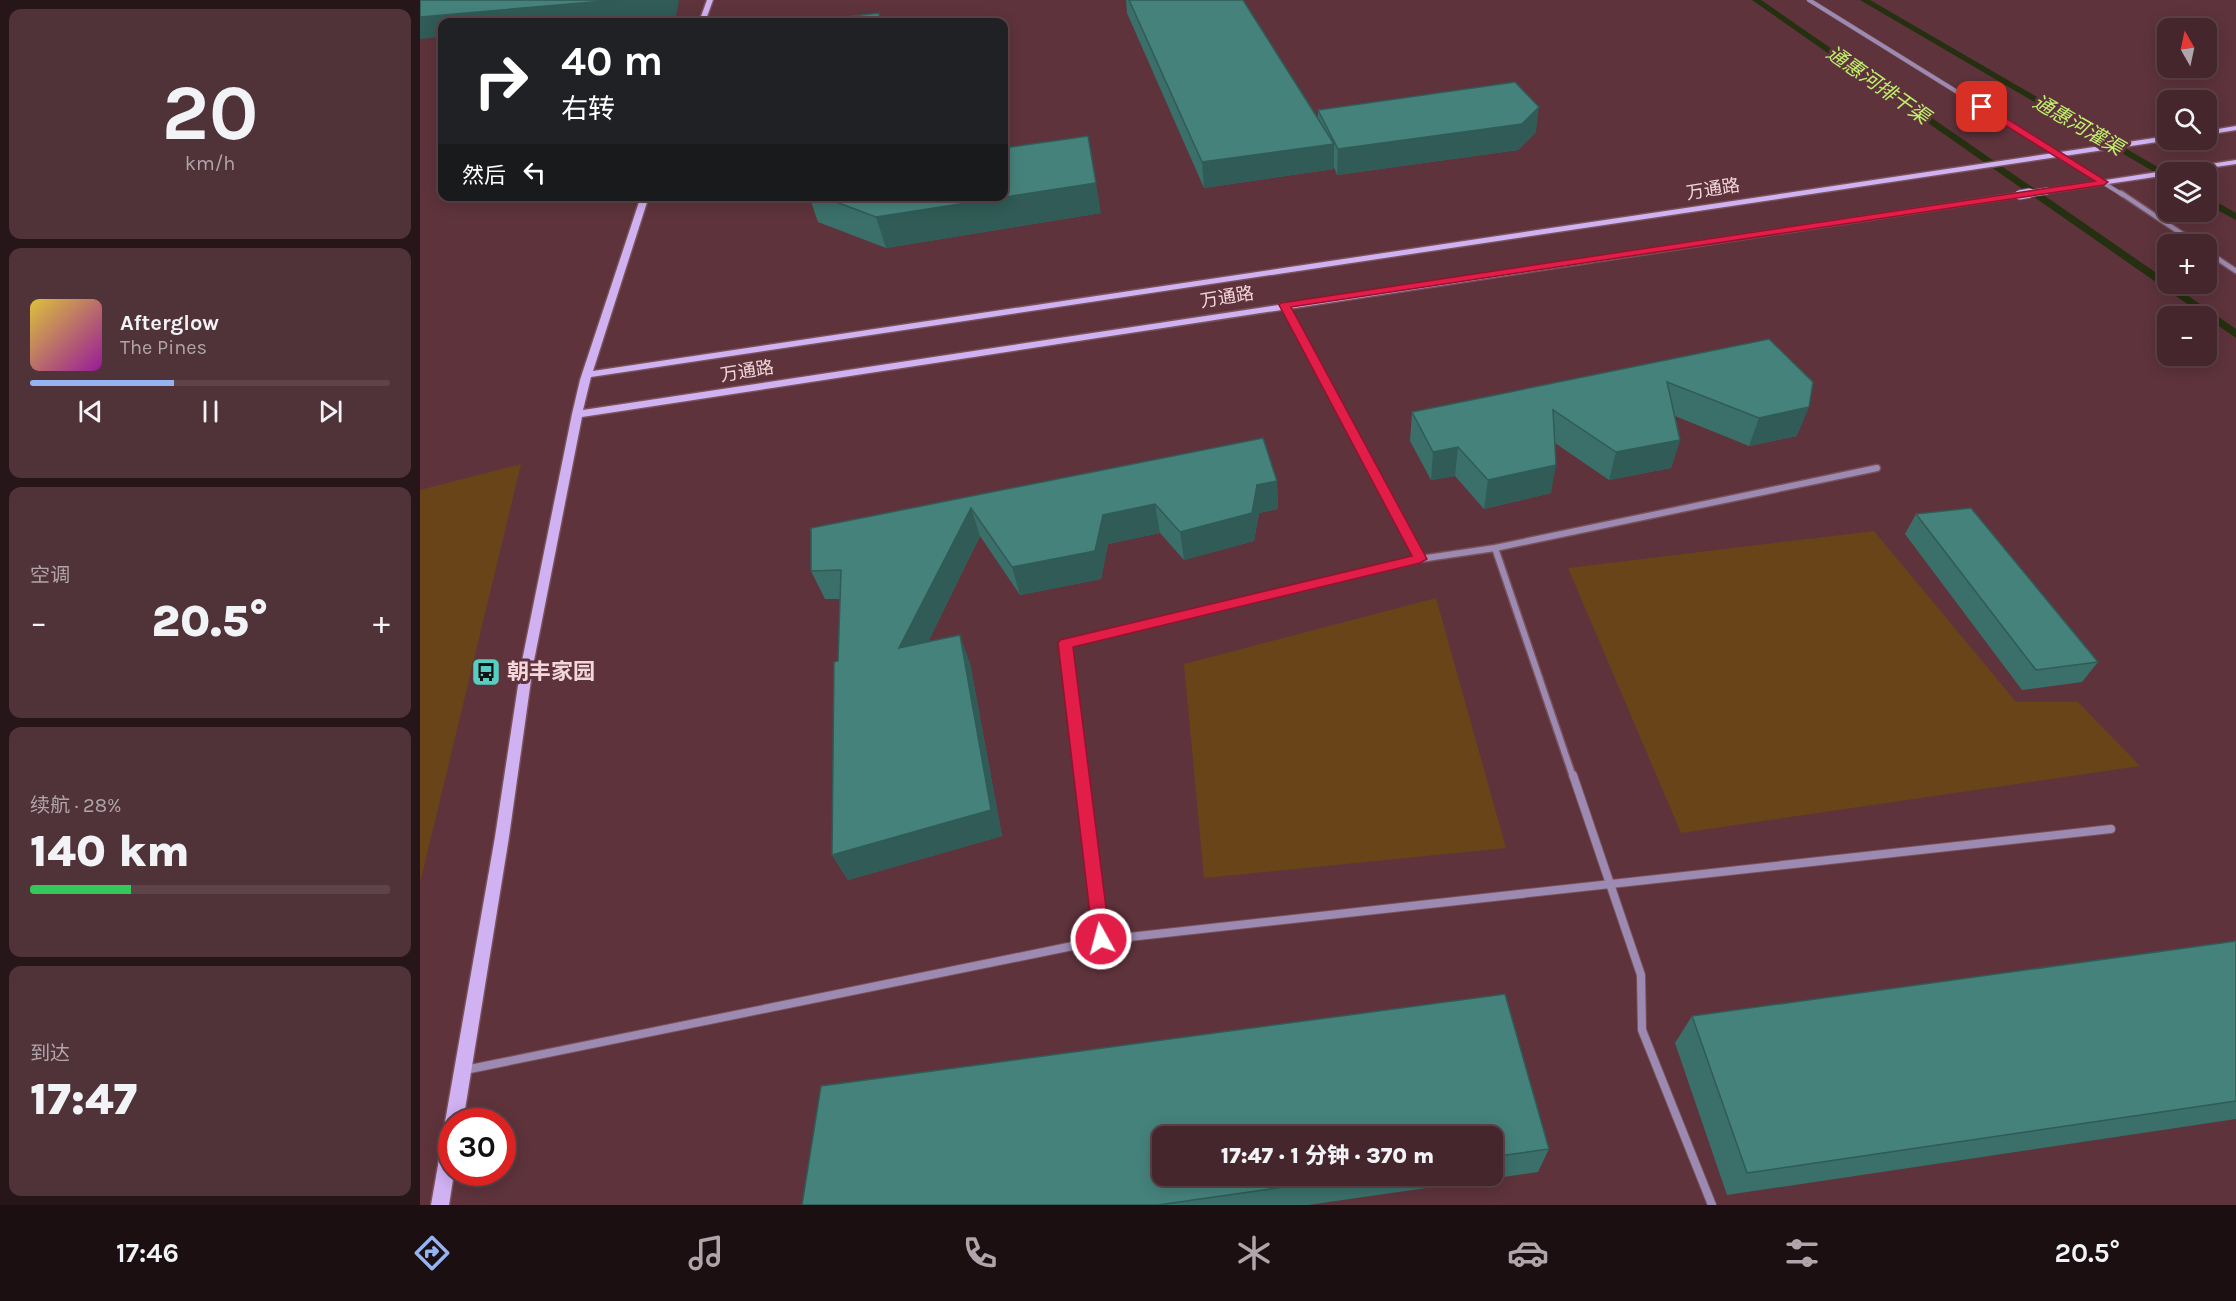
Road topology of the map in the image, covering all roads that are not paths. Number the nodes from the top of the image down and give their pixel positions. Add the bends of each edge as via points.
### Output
1 (710, 0) edge
2 (1809, 0) edge
3 (703, 18) edge
4 (2236, 128) edge
5 (2217, 131) edge
6 (2157, 140) edge
7 (2059, 154) junction
8 (2236, 162) edge
9 (2217, 165) edge
10 (2157, 175) edge
11 (2104, 182) junction
12 (643, 201) edge
13 (2182, 234) edge
14 (2217, 258) edge
15 (2236, 271) edge
16 (1284, 305) junction
17 (587, 375) junction
18 (577, 414) junction
19 (1877, 468) dead end
20 (1495, 548) junction
21 (1420, 559) junction
22 (2111, 830) dead end
23 (1611, 885) junction
24 (1101, 939) junction
25 (463, 1071) junction
26 (456, 1108) edge
27 (443, 1186) edge
28 (440, 1205) edge
29 (1712, 1205) edge

1 - 3 main road
2 - 7 street
4 - 5 main road
6 - 7 main road, 万通路
7 - 11 street
7 - 17 main road, 万通路
8 - 9 main road, 万通路
10 - 11 main road, 万通路
11 - 13 street
11 - 16 main road, 万通路, bridge
12 - 17 main road
14 - 15 street
16 - 18 main road, 万通路
16 - 21 street
17 - 18 main road
18 - 25 main road via 527,666
19 - 20 street
20 - 21 street
20 - 23 street
21 - 24 street via 1065,643
22 - 23 street
23 - 24 street
23 - 29 street via 1641,975 1642,1030
24 - 25 street
25 - 26 main road
27 - 28 main road

